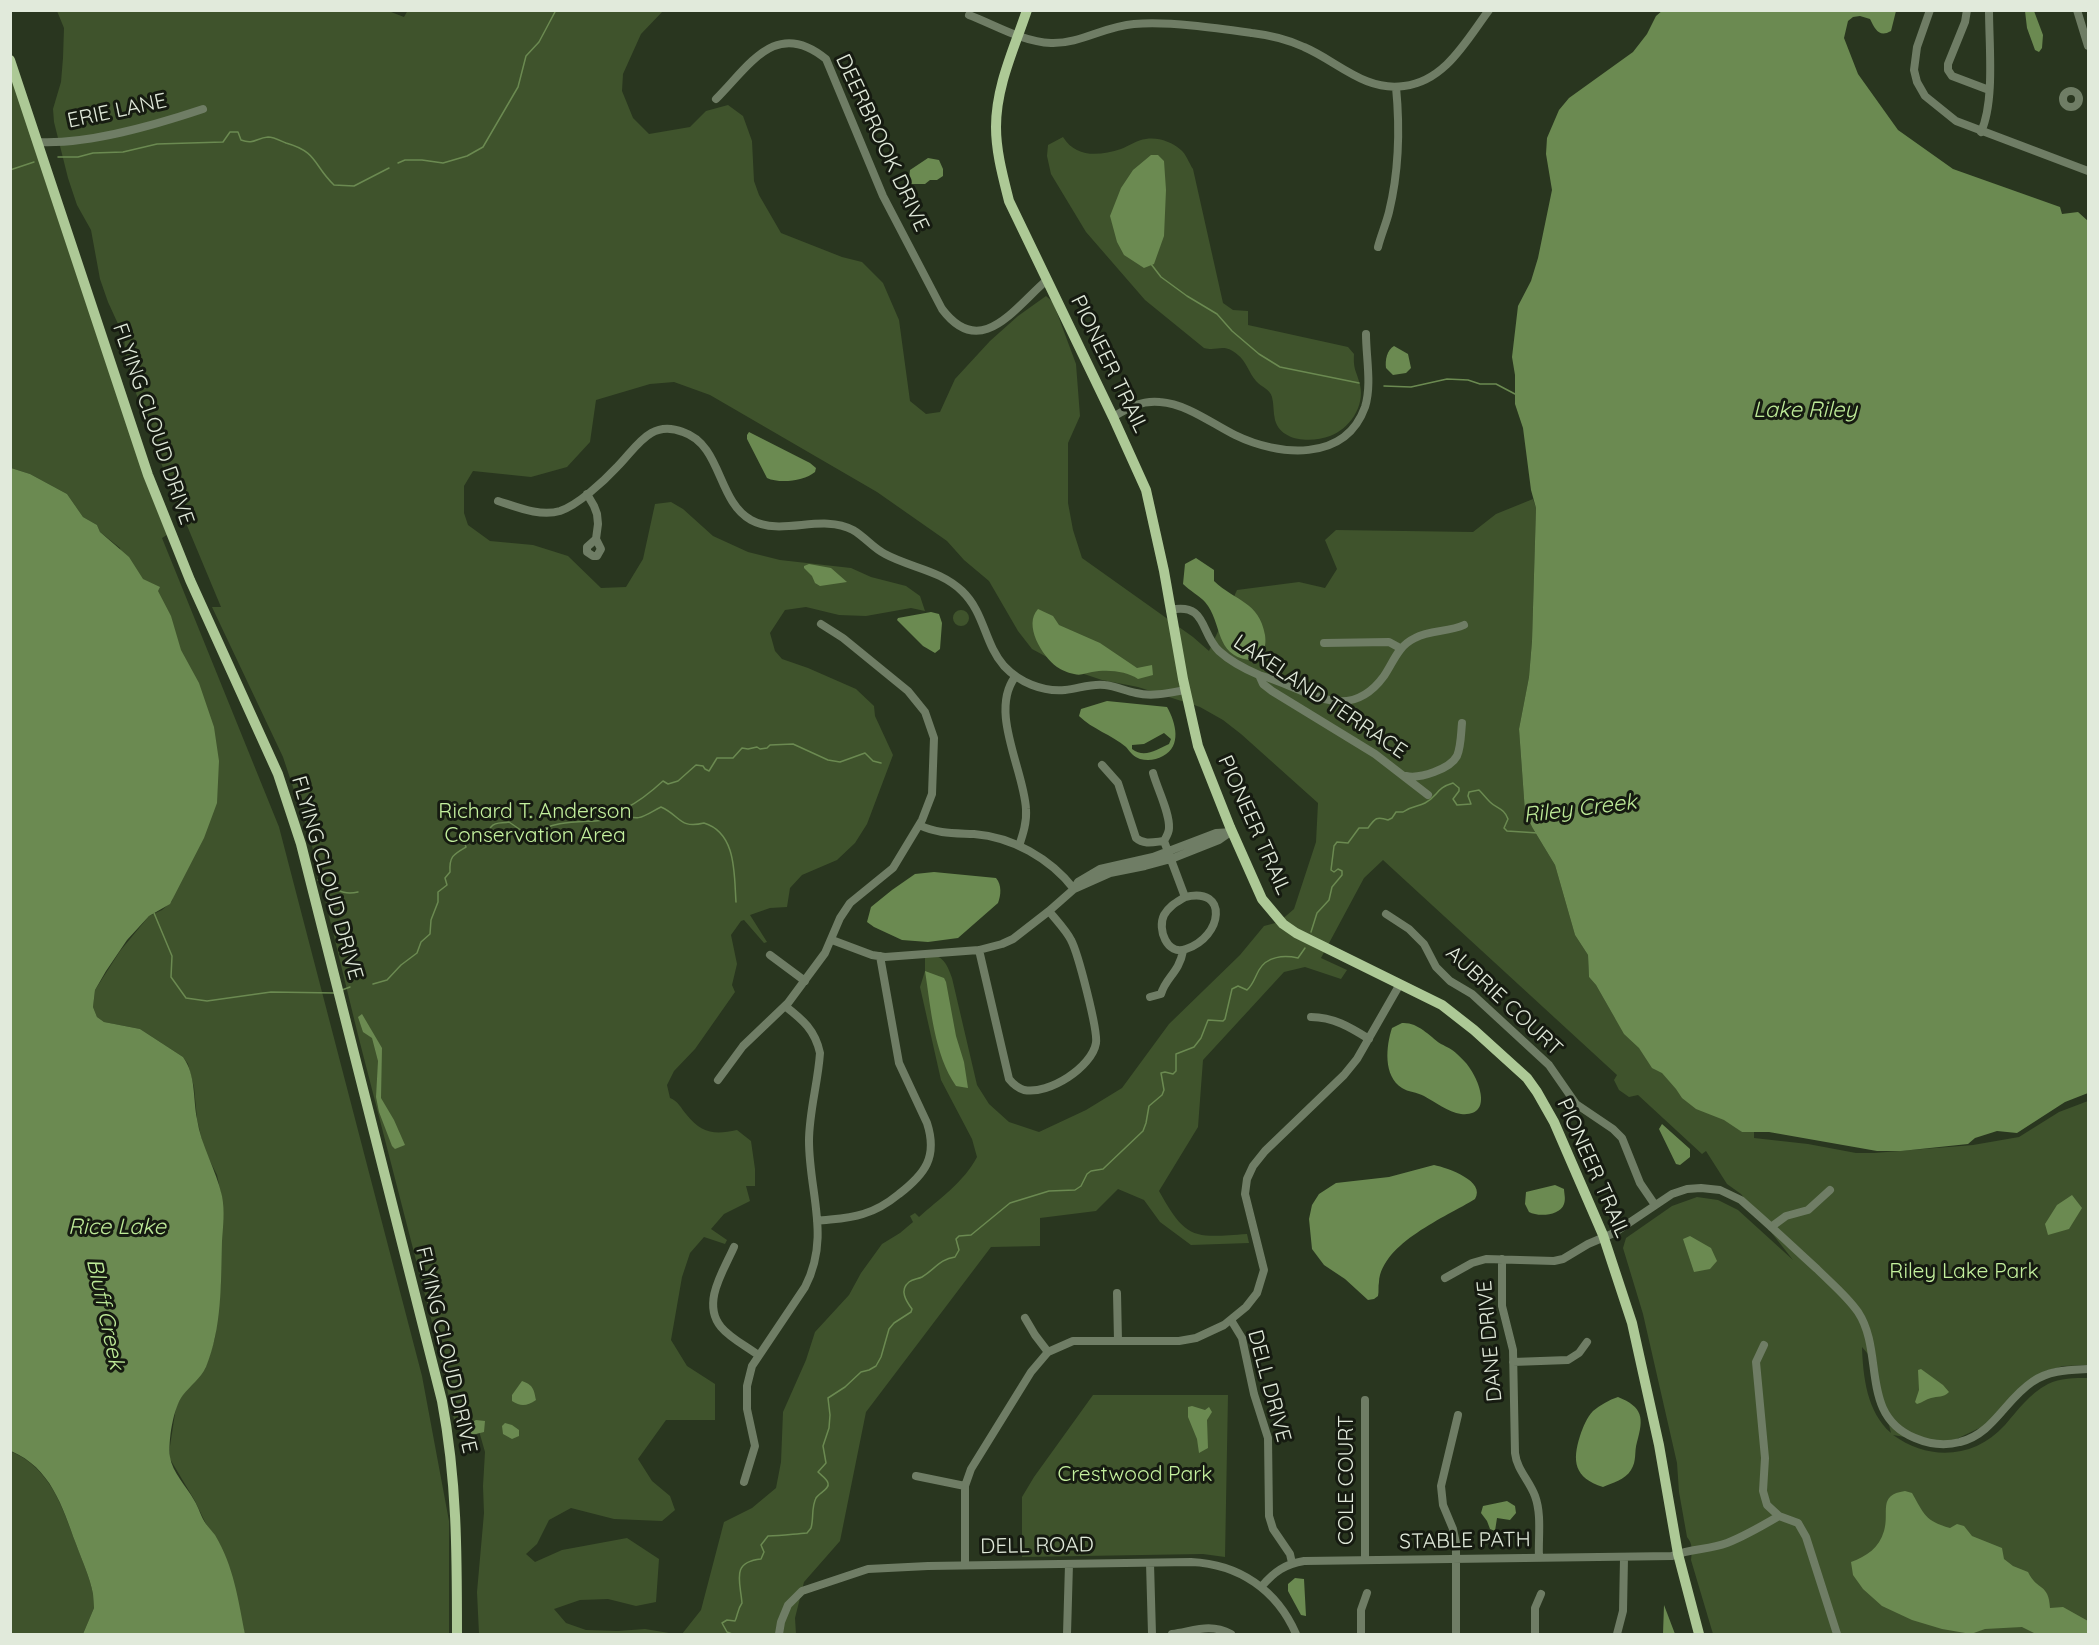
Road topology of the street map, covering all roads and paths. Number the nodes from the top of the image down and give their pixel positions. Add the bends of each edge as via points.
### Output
1 (1027, 10) edge
2 (1489, 10) edge
3 (1930, 10) edge
4 (1967, 10) edge
5 (1989, 10) edge
6 (2076, 10) edge
7 (969, 15) dead end
8 (1018, 35) junction
9 (2088, 46) edge
10 (10, 60) edge
11 (1396, 87) junction
12 (1989, 90) junction
13 (2088, 92) edge
14 (2078, 96) dead end
15 (716, 99) dead end
16 (203, 109) dead end
17 (1981, 132) junction
18 (37, 142) junction
19 (2088, 171) edge
20 (1378, 247) dead end
21 (1047, 280) junction
22 (1366, 334) dead end
23 (1113, 417) junction
24 (586, 494) junction
25 (498, 501) dead end
26 (596, 539) dead end
27 (1170, 611) junction
28 (821, 624) dead end
29 (1464, 625) dead end
30 (1324, 643) dead end
31 (1400, 648) junction
32 (1259, 675) junction
33 (1015, 676) junction
34 (1184, 685) junction
35 (1462, 723) dead end
36 (1102, 765) dead end
37 (1153, 773) dead end
38 (1405, 775) junction
39 (1428, 795) dead end
40 (919, 825) junction
41 (1232, 832) junction
42 (1164, 841) junction
43 (1019, 846) junction
44 (1169, 856) junction
45 (1074, 889) junction
46 (1185, 897) junction
47 (1048, 911) junction
48 (1386, 914) dead end
49 (832, 940) junction
50 (979, 950) junction
51 (1183, 951) junction
52 (770, 955) dead end
53 (880, 956) junction
54 (805, 981) junction
55 (1400, 984) junction
56 (1150, 997) dead end
57 (785, 1006) junction
58 (1311, 1017) dead end
59 (1369, 1039) junction
60 (718, 1080) dead end
61 (1830, 1190) dead end
62 (1655, 1205) junction
63 (817, 1221) junction
64 (1771, 1227) junction
65 (1605, 1238) junction
66 (734, 1247) dead end
67 (1502, 1259) junction
68 (1445, 1278) dead end
69 (1117, 1293) dead end
70 (1025, 1318) dead end
71 (1231, 1320) junction
72 (1118, 1341) junction
73 (1587, 1342) dead end
74 (1764, 1345) dead end
75 (1048, 1352) junction
76 (759, 1355) junction
77 (1513, 1362) junction
78 (2088, 1369) edge
79 (1365, 1400) dead end
80 (1458, 1415) dead end
81 (916, 1476) dead end
82 (744, 1482) dead end
83 (965, 1486) junction
84 (1779, 1516) junction
85 (1678, 1554) junction
86 (1539, 1558) junction
87 (1624, 1558) junction
88 (1456, 1559) junction
89 (1365, 1560) junction
90 (1150, 1563) junction
91 (1292, 1563) junction
92 (1069, 1564) junction
93 (965, 1565) junction
94 (1262, 1586) junction
95 (1367, 1593) dead end
96 (1540, 1594) dead end
97 (457, 1635) edge
98 (779, 1635) edge
99 (1067, 1635) edge
100 (1152, 1635) edge
101 (1172, 1635) edge
102 (1231, 1635) edge
103 (1296, 1635) edge
104 (1361, 1635) edge
105 (1456, 1635) edge
106 (1535, 1635) edge
107 (1617, 1635) edge
108 (1699, 1635) edge
109 (1837, 1635) edge

1 - 8 main road, PIONEER TRAIL
2 - 11 street via 1452,61 1425,80
3 - 17 street via 1917,47 1917,82 1925,96 1956,121
4 - 12 street via 1948,70 1952,76
5 - 12 street
6 - 9 street
7 - 8 street
8 - 11 street via 1037,41 1065,42 1133,24 1254,33 1304,46 1357,77 1376,85
8 - 21 main road, PIONEER TRAIL via 999,98 996,128 1000,167 1009,201
10 - 18 main road, FLYING CLOUD DRIVE
11 - 20 street via 1397,168
12 - 17 street
13 - 14 street
15 - 21 street, DEERBROOK DRIVE via 769,47 796,43 816,51 826,59 884,196 951,320 973,330 996,327
16 - 18 street, ERIE LANE via 122,132
17 - 19 street
18 - 97 main road, FLYING CLOUD DRIVE via 151,484 190,580 268,749 302,844 442,1401 457,1521
21 - 23 main road, PIONEER TRAIL
22 - 23 street via 1365,407 1357,424 1334,444 1305,452 1262,445 1178,405 1160,402 1143,402
23 - 27 main road, PIONEER TRAIL via 1146,490
24 - 25 street via 560,511 549,513
24 - 26 street via 597,514
24 - 33 street via 616,469 642,438 662,429 682,431 705,448 733,502 751,520 772,526 840,525 886,555 952,582 973,603 996,655
27 - 32 street, LAKELAND TERRACE via 1186,608 1198,615 1217,650 1236,665
27 - 34 main road, PIONEER TRAIL
28 - 40 street via 908,692 925,712 934,738 933,780 928,808
29 - 31 street via 1415,638
30 - 31 street via 1389,642
31 - 32 street via 1376,686 1356,700 1329,701
32 - 38 street, LAKELAND TERRACE via 1272,691
33 - 34 street via 1052,690 1103,684 1138,694 1164,694
33 - 43 street via 1006,698 1011,747 1026,807
34 - 41 main road, PIONEER TRAIL via 1198,746
35 - 38 street via 1458,753 1450,765 1417,776
36 - 42 street via 1118,783 1136,838 1143,842
37 - 42 street via 1169,825
38 - 39 street, LAKELAND TERRACE
40 - 43 street
40 - 49 street via 893,868 850,903
41 - 44 street
41 - 55 main road, PIONEER TRAIL via 1262,899 1283,924
42 - 44 street
43 - 45 street via 1046,862
44 - 45 street via 1110,873
44 - 46 street
45 - 47 street
46 - 51 street via 1168,909 1162,925 1167,943
46 - 51 street via 1205,895 1216,916 1214,928 1207,936
47 - 50 street via 1013,939
47 - 50 street via 1072,941 1096,1029 1093,1054 1056,1084 1032,1090 1019,1088 1009,1079
48 - 62 street, AUBRIE COURT via 1424,944 1436,967 1450,981 1472,994 1549,1065 1576,1104 1622,1138 1640,1183
49 - 53 street
49 - 54 street
50 - 53 street
51 - 56 street via 1178,969 1161,994
52 - 54 street
53 - 63 street via 899,1063 930,1134 930,1155 921,1175 885,1205 861,1215
54 - 57 street
55 - 59 street
55 - 65 main road, PIONEER TRAIL via 1459,1017 1532,1085 1554,1122
57 - 60 street via 743,1046
57 - 63 street via 808,1024 820,1053 809,1139
58 - 59 street via 1332,1019
59 - 71 street via 1344,1075 1253,1166 1245,1194 1264,1270 1257,1293
61 - 64 street via 1808,1210 1782,1217
62 - 64 street via 1687,1189 1720,1190 1741,1200
62 - 65 street
63 - 76 street via 818,1245 812,1274
64 - 78 street via 1859,1314 1869,1338 1882,1408 1909,1436 1946,1444 1965,1440 1983,1431 2030,1383 2062,1371
65 - 67 street via 1554,1261
65 - 85 main road, PIONEER TRAIL via 1626,1302 1655,1422
66 - 76 street via 713,1299 714,1314 721,1328
67 - 68 street via 1479,1260
67 - 77 street, DANE DRIVE via 1502,1306 1513,1343
69 - 72 street
70 - 75 street
71 - 72 street via 1196,1338
71 - 91 street, DELL DRIVE via 1242,1338 1268,1438 1269,1516
72 - 75 street via 1073,1341
73 - 77 street via 1569,1360
74 - 84 street via 1756,1362 1765,1458 1763,1491 1767,1505
75 - 83 street via 1011,1404 971,1469
76 - 82 street via 747,1386 747,1409 755,1446
77 - 86 street, DANE DRIVE via 1515,1453 1537,1502
79 - 89 street, COLE COURT
80 - 88 street via 1442,1486 1443,1505 1455,1536
81 - 83 street
83 - 93 street
84 - 85 street, STABLE PATH via 1727,1543
84 - 109 street via 1798,1523 1806,1537
85 - 87 street, STABLE PATH
85 - 108 main road, PIONEER TRAIL
86 - 87 street, STABLE PATH
86 - 88 street, STABLE PATH
87 - 107 street via 1623,1611
88 - 89 street, STABLE PATH
88 - 105 street
89 - 91 street, STABLE PATH
90 - 92 street, DELL ROAD
90 - 94 street, DELL ROAD via 1217,1565
90 - 100 street
91 - 94 street via 1279,1569
92 - 93 street, DELL ROAD
92 - 99 street
93 - 98 street, DELL ROAD via 868,1569 813,1586 788,1605
94 - 103 street, DELL ROAD via 1280,1606
95 - 104 street via 1361,1610
96 - 106 street via 1535,1608
101 - 102 street via 1206,1627

